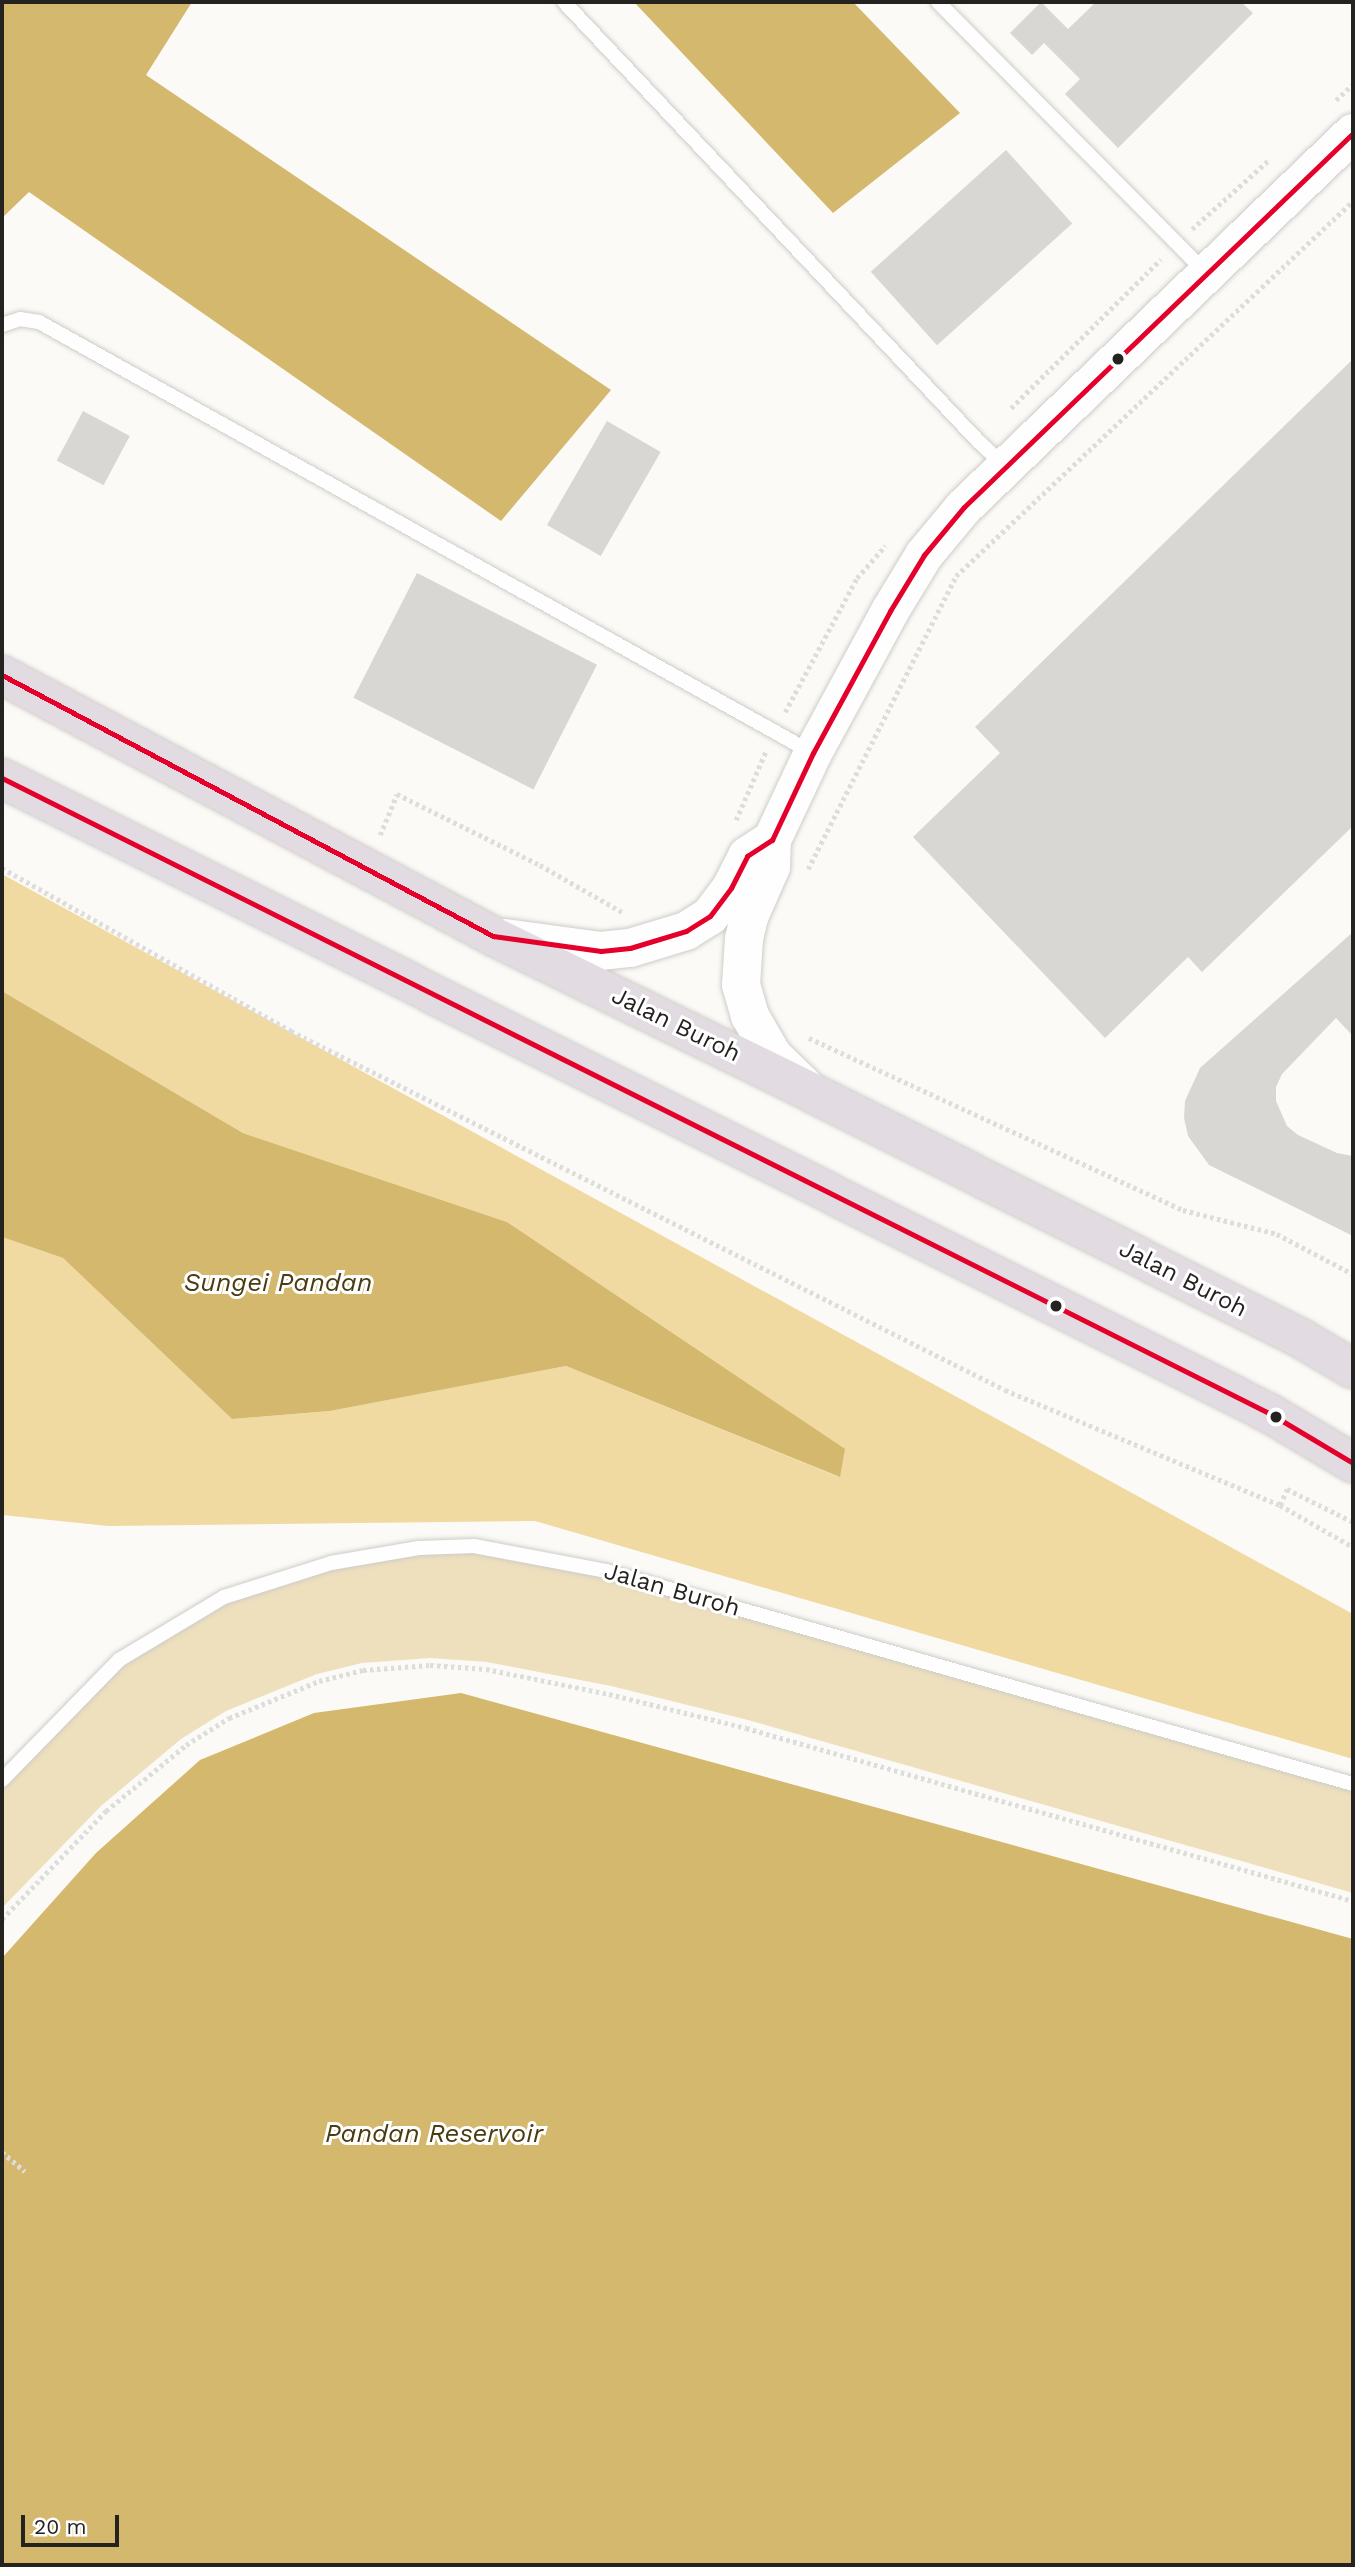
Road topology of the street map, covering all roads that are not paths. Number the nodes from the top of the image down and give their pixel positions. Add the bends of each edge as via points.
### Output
1 (564, 2) edge
2 (938, 2) edge
3 (1353, 133) edge
4 (1207, 274) junction
5 (2, 325) edge
6 (1006, 467) junction
7 (2, 675) edge
8 (813, 753) junction
9 (2, 778) edge
10 (772, 840) junction
11 (493, 936) junction
12 (807, 1090) junction
13 (1353, 1369) edge
14 (1353, 1463) edge
15 (2, 1780) edge
16 (1353, 1784) edge

1 - 6 lane
2 - 4 lane
3 - 4 street
4 - 6 street
5 - 8 lane via 20,319 39,322
6 - 8 street via 924,555
7 - 11 highway, Jalan Buroh
8 - 10 street
9 - 14 highway via 1269,1413
10 - 11 street via 747,856 710,916 686,931 630,948 601,951
10 - 12 street via 771,867 744,939 741,985 765,1044
11 - 12 highway, Jalan Buroh
12 - 13 highway, Jalan Buroh via 1303,1339
15 - 16 lane, Jalan Buroh via 119,1660 224,1597 331,1563 419,1548 474,1546 606,1571

